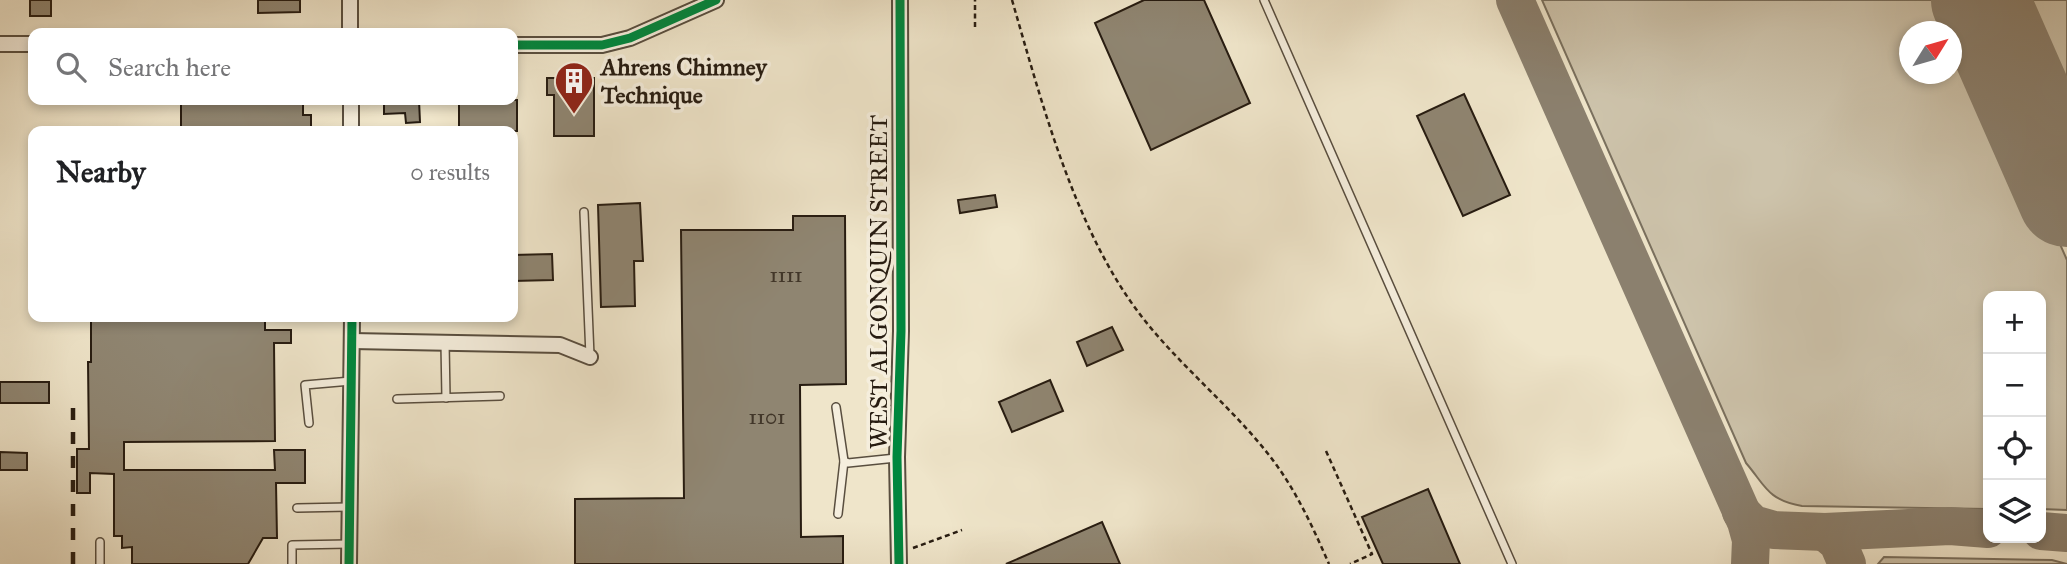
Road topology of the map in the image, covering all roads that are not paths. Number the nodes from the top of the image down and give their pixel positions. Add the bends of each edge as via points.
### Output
1 (350, 0) edge
2 (716, 0) edge
3 (900, 0) edge
4 (1264, 0) edge
5 (351, 28) edge
6 (0, 44) edge
7 (28, 44) edge
8 (518, 45) edge
9 (351, 105) edge
10 (351, 126) edge
11 (584, 212) dead end
12 (352, 322) edge
13 (352, 341) junction
14 (445, 343) junction
15 (590, 357) joint
16 (352, 381) junction
17 (500, 396) dead end
18 (446, 398) junction
19 (397, 399) dead end
20 (836, 407) dead end
21 (309, 423) dead end
22 (897, 457) junction
23 (844, 461) junction
24 (350, 507) junction
25 (297, 508) dead end
26 (838, 514) dead end
27 (100, 542) dead end
28 (349, 544) junction
29 (899, 558) edge
30 (100, 564) edge
31 (292, 564) edge
32 (349, 564) edge
33 (1512, 564) edge

1 - 5 street
2 - 8 street via 631,38 602,45
3 - 22 street, WEST ALGONQUIN STREET
4 - 33 lane
6 - 7 street
9 - 10 street
11 - 15 lane
12 - 13 street
13 - 14 street
13 - 16 street
14 - 15 street via 560,345
14 - 18 lane
16 - 21 lane via 305,385
16 - 24 street
17 - 18 lane
18 - 19 lane
20 - 23 lane
22 - 23 lane
22 - 29 street, WEST ALGONQUIN STREET
23 - 26 lane
24 - 25 lane
24 - 28 street
27 - 30 lane
28 - 31 lane via 292,545
28 - 32 street

